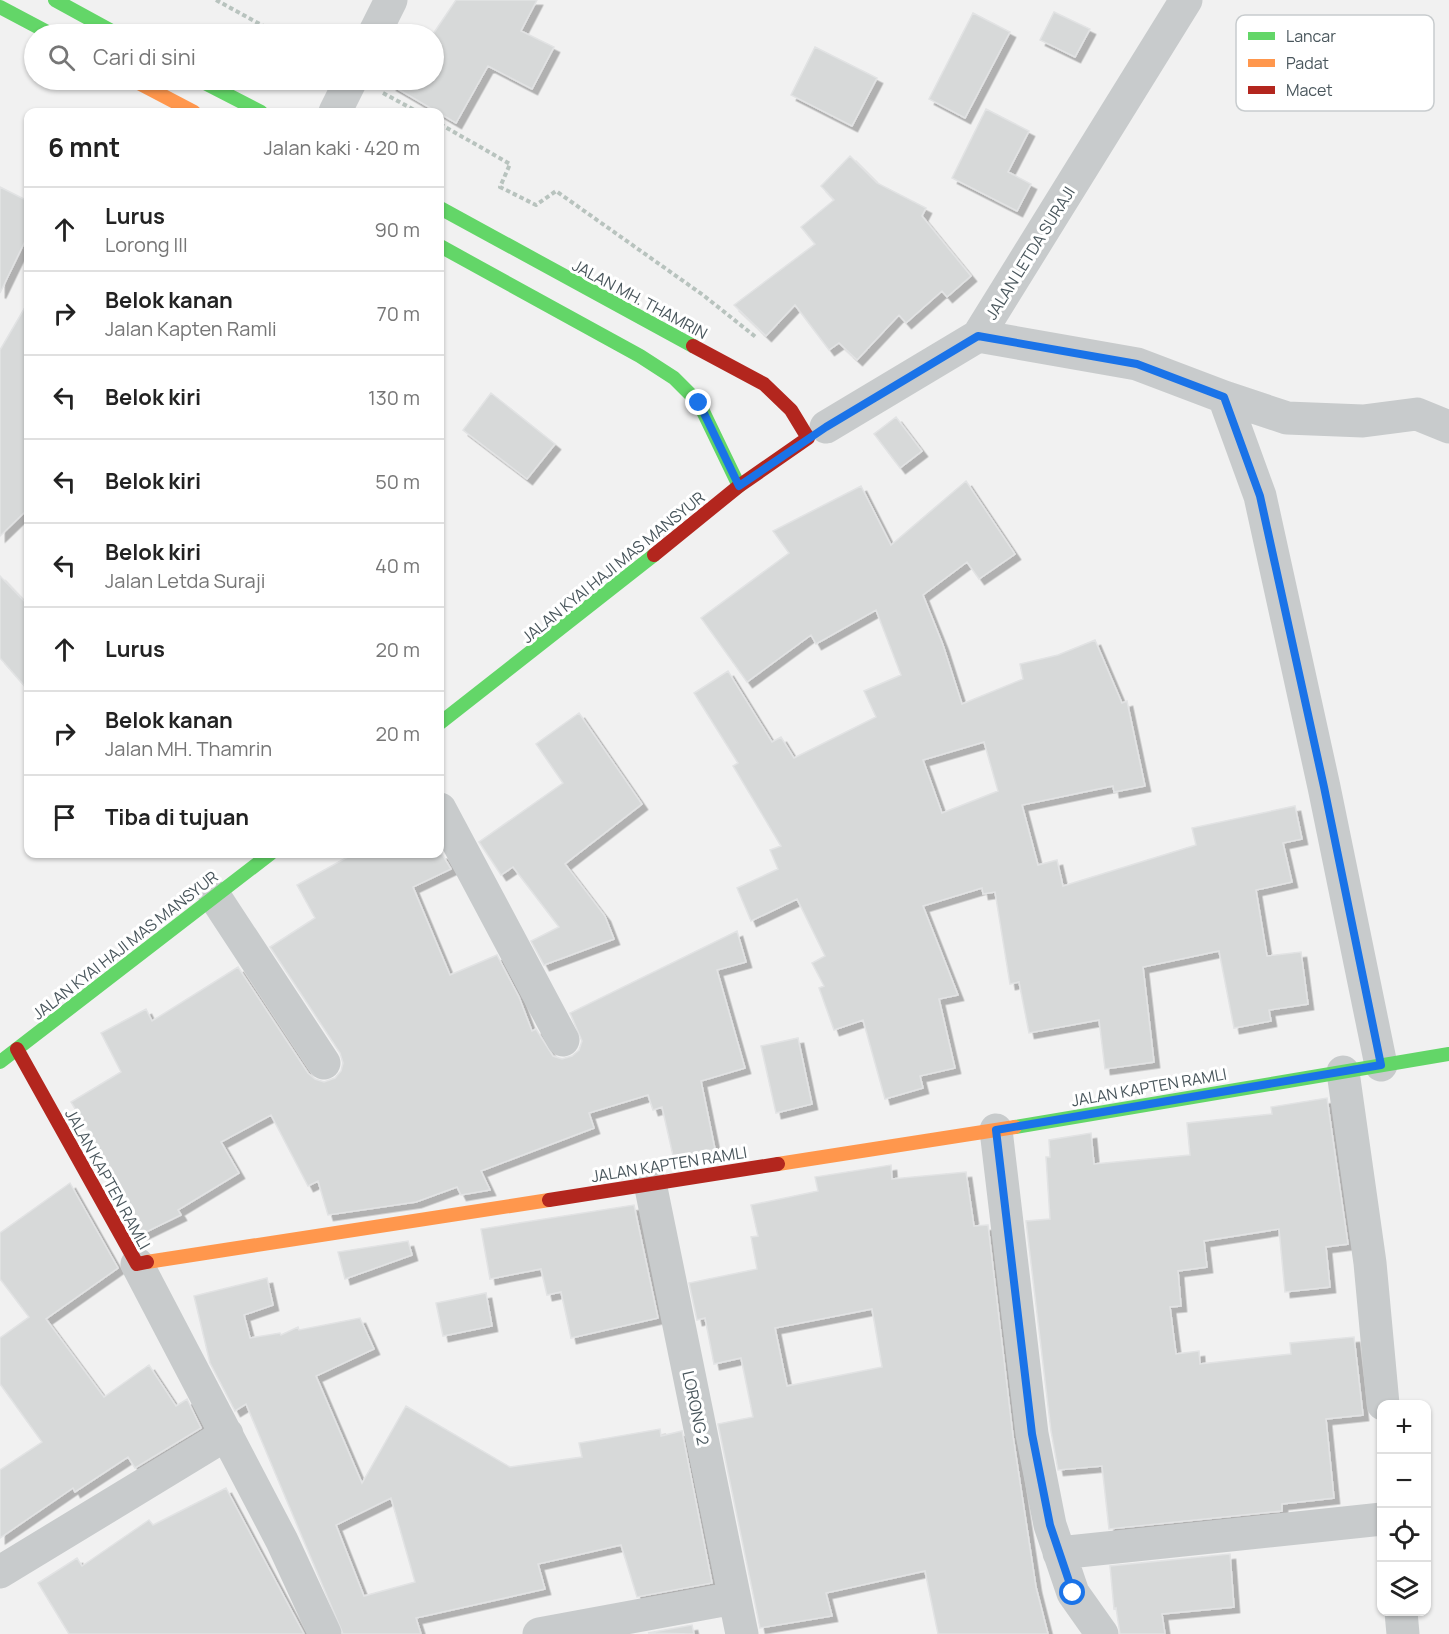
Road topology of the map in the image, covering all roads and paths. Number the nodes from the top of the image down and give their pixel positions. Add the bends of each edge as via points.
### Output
1 (54, 0) edge
2 (216, 0) edge
3 (391, 0) edge
4 (1186, 0) edge
5 (0, 7) edge
6 (32, 24) edge
7 (98, 24) edge
8 (260, 24) edge
9 (379, 24) edge
10 (153, 90) edge
11 (218, 90) edge
12 (359, 90) edge
13 (375, 90) edge
14 (186, 108) edge
15 (253, 108) edge
16 (339, 108) edge
17 (410, 108) edge
18 (444, 126) edge
19 (444, 210) edge
20 (444, 248) edge
21 (985, 324) junction
22 (759, 339) dead end
23 (1224, 397) junction
24 (713, 400) dead end
25 (709, 422) junction
26 (1449, 427) edge
27 (817, 433) junction
28 (739, 486) junction
29 (444, 720) edge
30 (444, 817) edge
31 (265, 858) edge
32 (215, 897) junction
33 (563, 1040) dead end
34 (17, 1049) junction
35 (1449, 1053) edge
36 (0, 1062) edge
37 (324, 1063) dead end
38 (1381, 1065) junction
39 (1343, 1072) junction
40 (996, 1130) junction
41 (650, 1183) junction
42 (137, 1264) junction
43 (1383, 1400) edge
44 (227, 1434) junction
45 (1377, 1520) edge
46 (1059, 1553) junction
47 (0, 1572) edge
48 (734, 1598) junction
49 (1401, 1616) edge
50 (325, 1634) edge
51 (539, 1634) edge
52 (742, 1634) edge
53 (1102, 1634) edge
54 (1403, 1634) edge

1 - 7 main road
2 - 8 path
3 - 9 street
4 - 21 street, JALAN LETDA SURAJI
5 - 6 main road
10 - 14 main road
11 - 15 main road
12 - 16 street
13 - 17 path
18 - 22 path via 510,164 500,187 536,205 556,191
19 - 27 main road, JALAN MH. THAMRIN via 728,372 764,384
20 - 25 main road via 657,367 690,393
21 - 23 street via 1137,364
21 - 27 street, JALAN LETDA SURAJI
23 - 26 street via 1287,418 1363,421 1417,414
23 - 38 street via 1260,496
24 - 25 main road
25 - 28 main road
27 - 28 main road, JALAN KYAI HAJI MAS MANSYUR
28 - 29 main road, JALAN KYAI HAJI MAS MANSYUR
30 - 33 street
31 - 32 main road, JALAN KYAI HAJI MAS MANSYUR
32 - 34 main road, JALAN KYAI HAJI MAS MANSYUR
32 - 37 street
34 - 36 main road, JALAN KYAI HAJI MAS MANSYUR
34 - 42 main road, JALAN KAPTEN RAMLI
35 - 38 main road, JALAN KAPTEN RAMLI
38 - 39 main road, JALAN KAPTEN RAMLI
39 - 40 main road, JALAN KAPTEN RAMLI
39 - 43 street via 1370,1263
40 - 41 main road, JALAN KAPTEN RAMLI
40 - 46 street via 1032,1434
41 - 42 main road, JALAN KAPTEN RAMLI
41 - 48 street, LORONG 2
42 - 44 street
44 - 47 street
44 - 50 street
45 - 46 street
46 - 53 street via 1073,1593
48 - 51 street
48 - 52 street, LORONG 2
49 - 54 street

